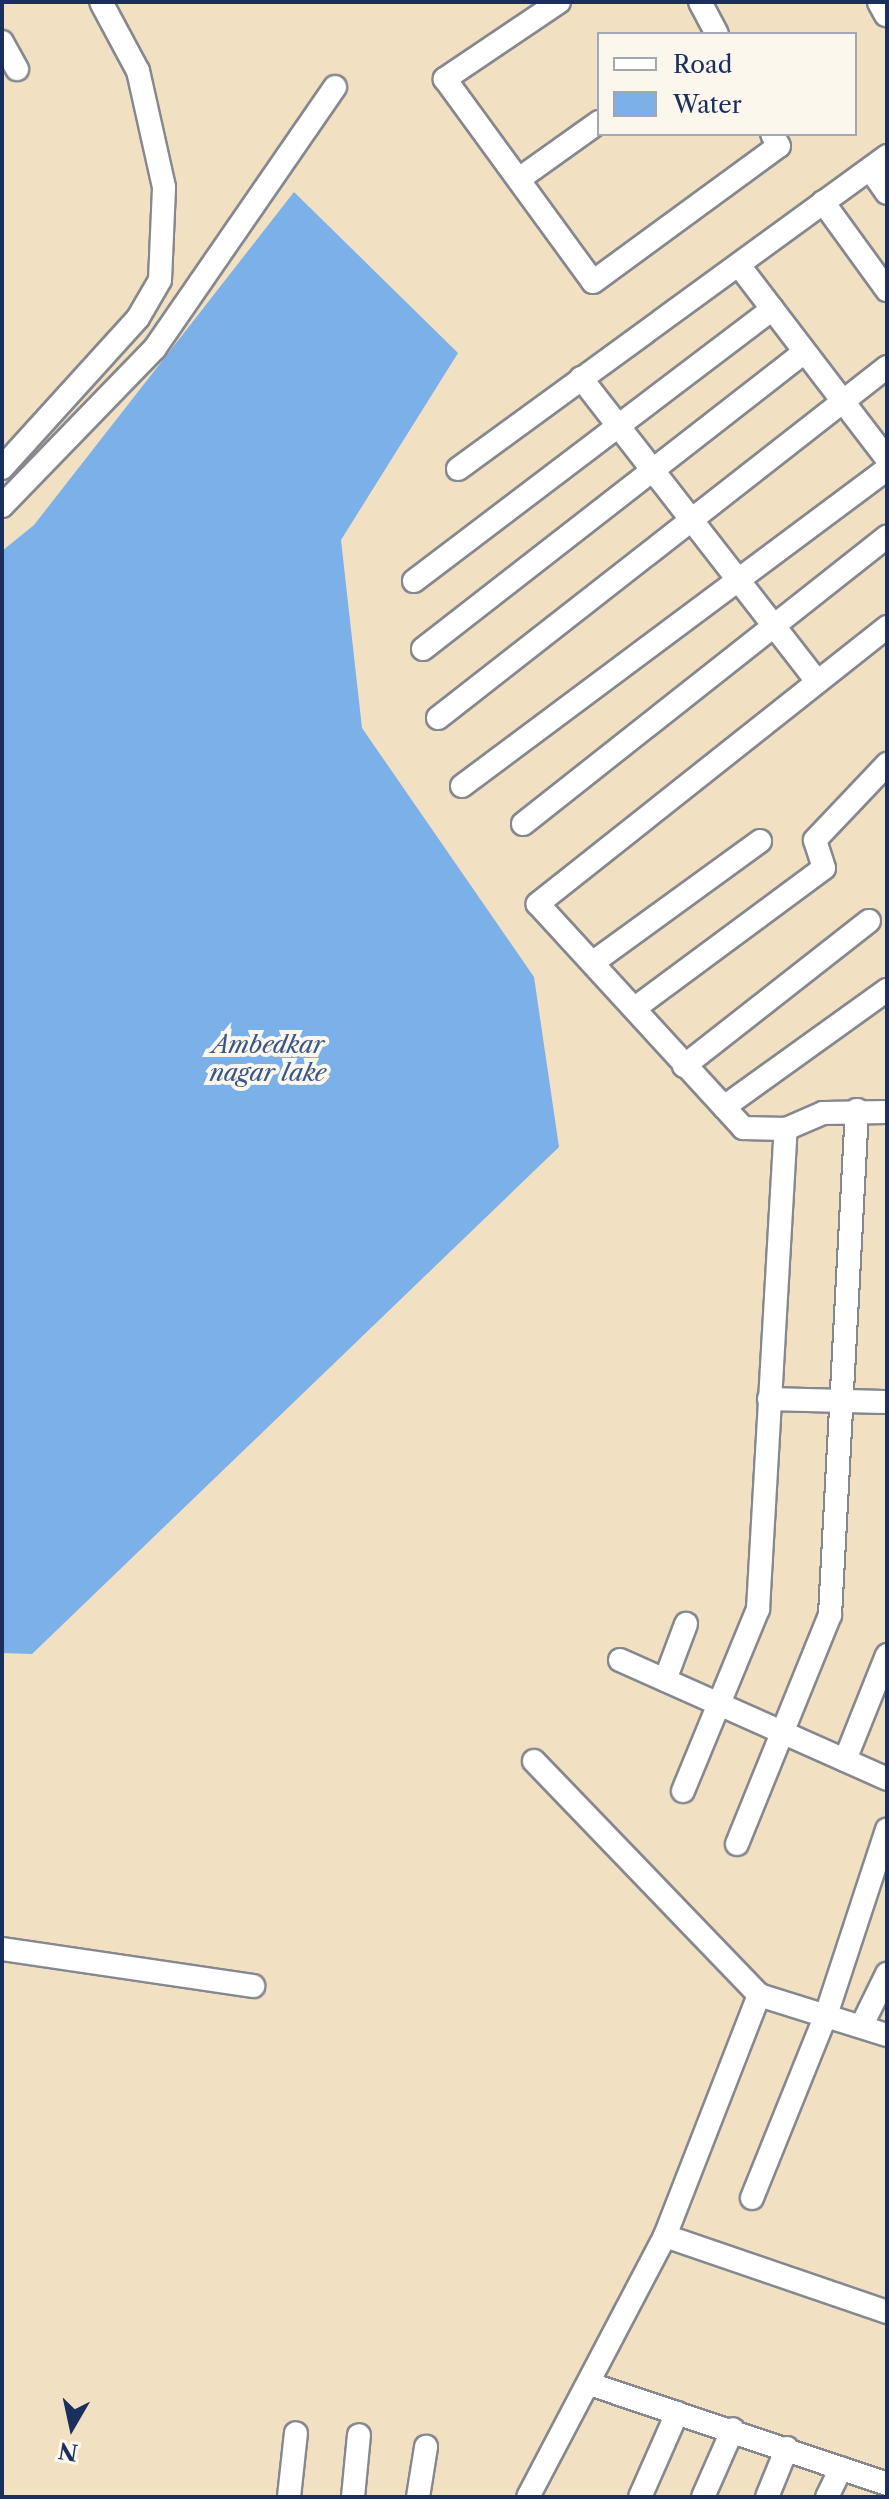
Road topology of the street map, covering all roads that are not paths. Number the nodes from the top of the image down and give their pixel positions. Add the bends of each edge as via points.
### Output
1 (101, 2) edge
2 (559, 2) edge
3 (700, 2) edge
4 (881, 2) edge
5 (887, 13) edge
6 (716, 32) edge
7 (2, 42) edge
8 (17, 69) dead end
9 (335, 87) dead end
10 (597, 123) edge
11 (773, 136) edge
12 (878, 162) edge
13 (519, 179) junction
14 (887, 193) edge
15 (823, 202) junction
16 (741, 268) junction
17 (887, 290) edge
18 (772, 309) junction
19 (803, 353) junction
20 (887, 367) edge
21 (581, 378) junction
22 (845, 402) junction
23 (616, 422) junction
24 (887, 459) edge
25 (2, 468) edge
26 (458, 469) dead end
27 (887, 469) edge
28 (656, 473) junction
29 (2, 506) edge
30 (694, 521) junction
31 (887, 537) edge
32 (738, 577) junction
33 (414, 581) dead end
34 (776, 625) junction
35 (887, 627) edge
36 (423, 649) dead end
37 (815, 679) junction
38 (438, 718) dead end
39 (887, 764) edge
40 (462, 786) dead end
41 (523, 824) dead end
42 (760, 841) dead end
43 (869, 921) dead end
44 (595, 961) junction
45 (887, 990) edge
46 (635, 1008) junction
47 (684, 1066) junction
48 (724, 1107) junction
49 (857, 1110) junction
50 (887, 1112) edge
51 (786, 1129) junction
52 (769, 1399) junction
53 (844, 1400) junction
54 (887, 1402) edge
55 (686, 1624) dead end
56 (887, 1655) edge
57 (620, 1660) dead end
58 (665, 1680) junction
59 (724, 1707) junction
60 (784, 1733) junction
61 (845, 1760) junction
62 (534, 1761) dead end
63 (887, 1779) edge
64 (683, 1791) dead end
65 (887, 1830) edge
66 (737, 1844) dead end
67 (2, 1949) edge
68 (887, 1974) edge
69 (253, 1986) dead end
70 (759, 1995) junction
71 (827, 2012) junction
72 (862, 2025) junction
73 (887, 2035) edge
74 (752, 2198) dead end
75 (665, 2236) junction
76 (887, 2312) edge
77 (593, 2385) junction
78 (677, 2413) junction
79 (733, 2429) junction
80 (296, 2433) dead end
81 (359, 2435) dead end
82 (426, 2447) dead end
83 (787, 2448) junction
84 (841, 2468) junction
85 (887, 2484) edge
86 (289, 2497) edge
87 (353, 2497) edge
88 (418, 2497) edge
89 (528, 2497) edge
90 (640, 2497) edge
91 (703, 2497) edge
92 (767, 2497) edge
93 (827, 2497) edge

1 - 25 street via 138,71 164,187 160,280 138,318
2 - 13 street via 445,79
3 - 6 street
4 - 5 street
7 - 8 street
9 - 29 street via 155,348
10 - 13 street
11 - 13 street via 779,146 593,282
12 - 14 street
12 - 15 street
15 - 16 street
15 - 17 street
16 - 18 street
16 - 21 street
18 - 19 street
18 - 23 street
19 - 22 street
19 - 28 street
20 - 22 street
21 - 23 street
21 - 26 street
22 - 24 street
22 - 30 street
23 - 28 street
23 - 33 street
27 - 32 street
28 - 30 street
28 - 36 street
30 - 32 street
30 - 38 street
31 - 34 street
32 - 34 street
32 - 40 street
34 - 37 street
34 - 41 street
35 - 37 street
37 - 44 street via 538,904
39 - 46 street via 815,840 824,868
42 - 44 street
43 - 47 street
44 - 46 street
45 - 48 street
46 - 47 street
47 - 48 street
48 - 51 street via 743,1128
49 - 50 street
49 - 51 street via 823,1113
49 - 53 street
51 - 52 street
52 - 53 street
52 - 59 street via 758,1609
53 - 54 street
53 - 60 street via 830,1615
55 - 58 street
56 - 61 street
57 - 58 street
58 - 59 street
59 - 60 street
59 - 64 street
60 - 61 street
60 - 66 street
61 - 63 street
62 - 70 street
65 - 71 street
67 - 69 street
68 - 72 street
70 - 71 street
70 - 75 street
71 - 72 street
71 - 74 street
72 - 73 street
75 - 76 street
75 - 77 street
77 - 78 street
77 - 89 street
78 - 79 street
78 - 90 street
79 - 83 street
79 - 91 street
80 - 86 street
81 - 87 street
82 - 88 street
83 - 84 street
83 - 92 street
84 - 85 street
84 - 93 street

